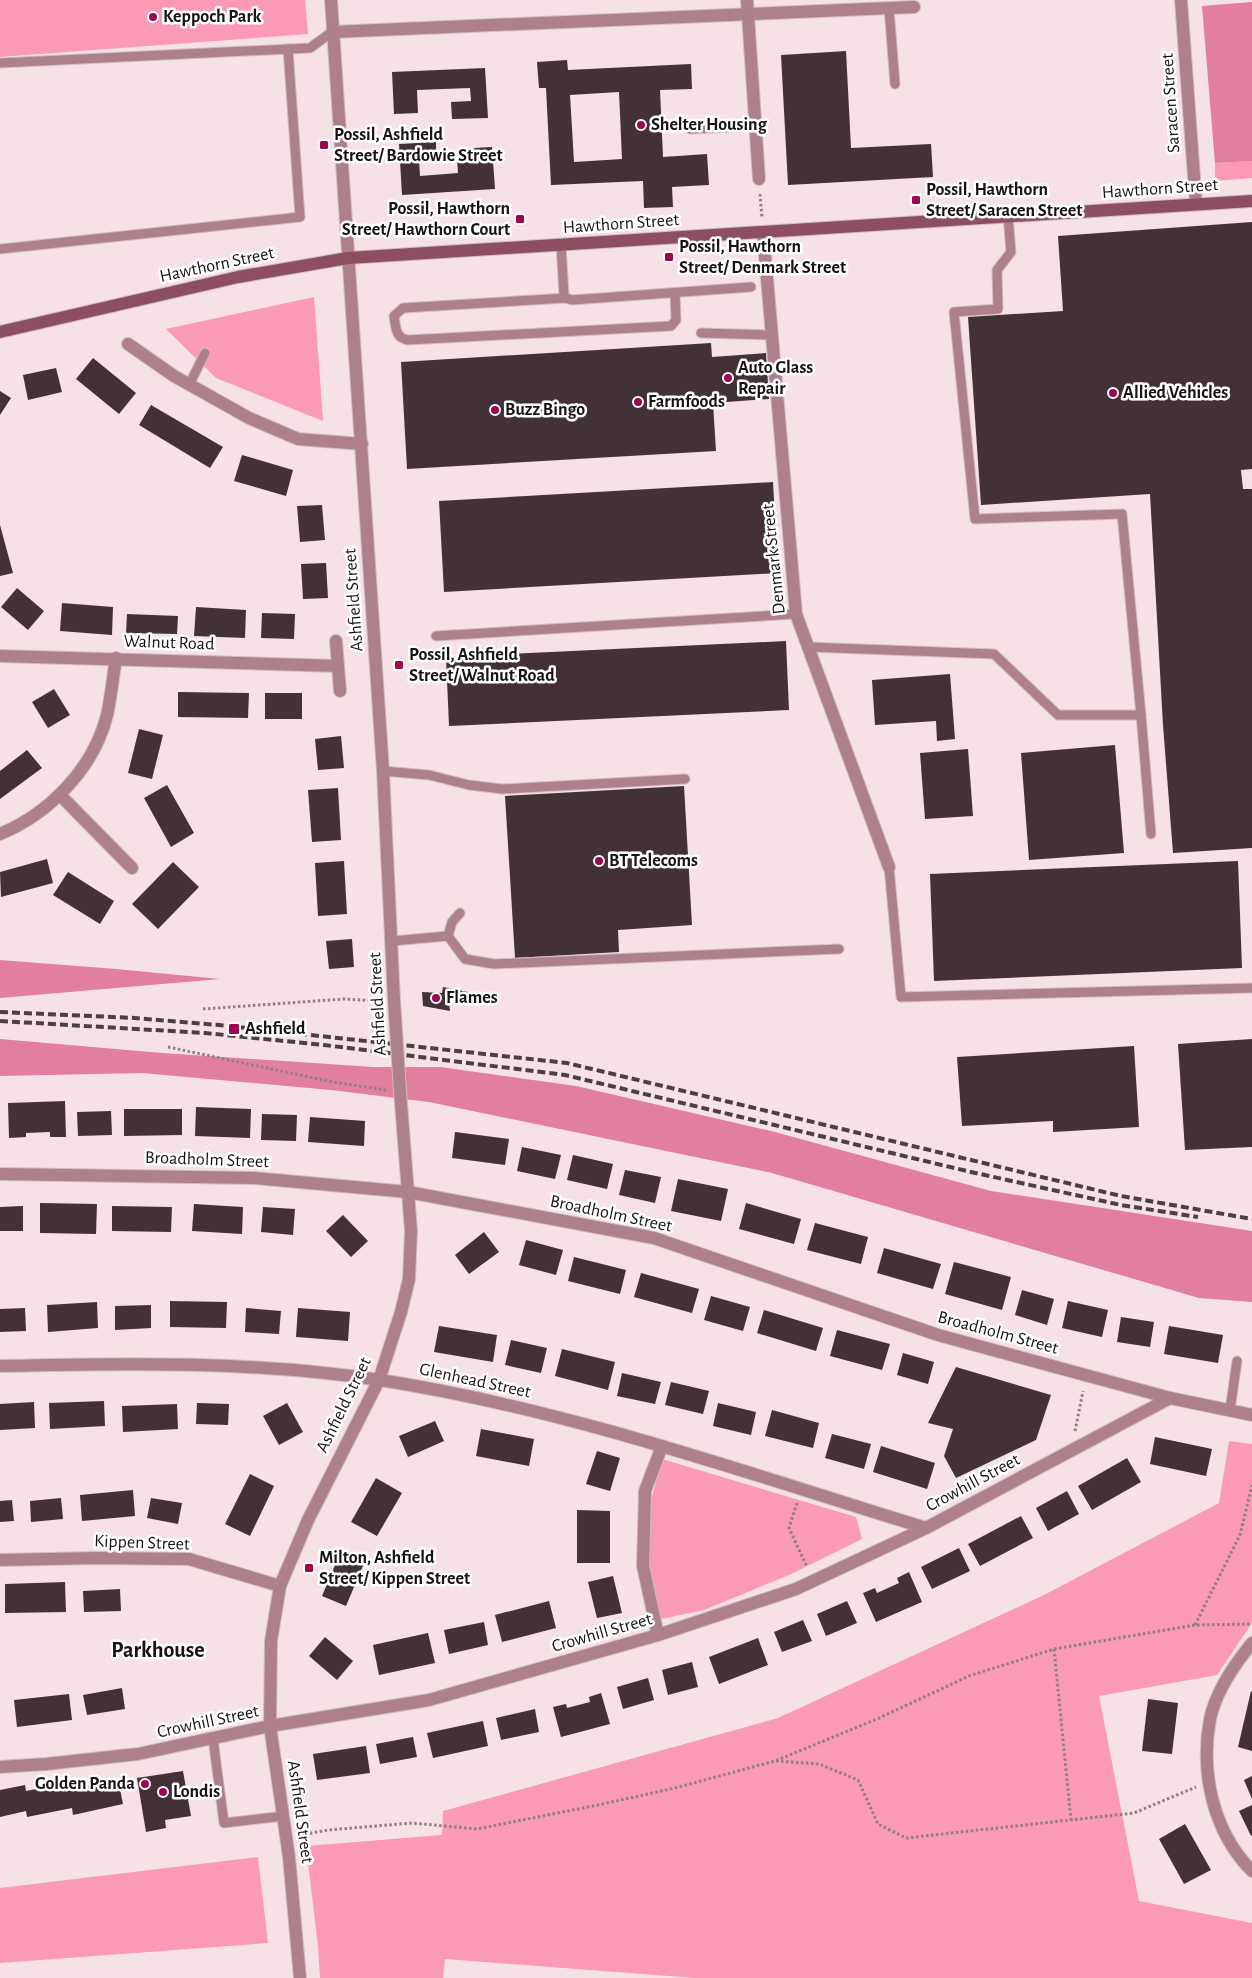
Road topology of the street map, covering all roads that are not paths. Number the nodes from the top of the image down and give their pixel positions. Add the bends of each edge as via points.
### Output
1 (331, 0) edge
2 (748, 0) edge
3 (1181, 0) edge
4 (910, 5) edge
5 (889, 8) junction
6 (748, 14) junction
7 (332, 32) junction
8 (288, 49) junction
9 (0, 62) edge
10 (895, 84) dead end
11 (755, 126) junction
12 (690, 129) dead end
13 (759, 179) road end
14 (1252, 201) edge
15 (1196, 204) junction
16 (1008, 216) junction
17 (762, 232) junction
18 (561, 245) junction
19 (0, 249) edge
20 (348, 258) junction
21 (751, 287) dead end
22 (675, 292) junction
23 (566, 298) junction
24 (0, 332) edge
25 (700, 333) dead end
26 (772, 335) junction
27 (128, 344) dead end
28 (204, 353) dead end
29 (189, 385) junction
30 (362, 444) junction
31 (796, 614) junction
32 (436, 636) dead end
33 (336, 641) dead end
34 (808, 647) junction
35 (0, 656) edge
36 (116, 658) junction
37 (338, 666) junction
38 (340, 690) dead end
39 (1141, 716) junction
40 (383, 771) junction
41 (685, 778) dead end
42 (60, 795) junction
43 (0, 834) edge
44 (1151, 834) dead end
45 (890, 867) joint
46 (132, 868) dead end
47 (460, 913) dead end
48 (448, 936) junction
49 (392, 941) junction
50 (839, 949) dead end
51 (1252, 988) edge
52 (0, 1174) edge
53 (408, 1192) junction
54 (1237, 1361) dead end
55 (0, 1366) edge
56 (379, 1380) junction
57 (1170, 1398) junction
58 (1230, 1410) junction
59 (1252, 1415) edge
60 (662, 1446) junction
61 (926, 1528) junction
62 (0, 1560) edge
63 (280, 1586) junction
64 (658, 1635) junction
65 (1252, 1643) edge
66 (270, 1726) junction
67 (213, 1738) junction
68 (0, 1766) edge
69 (284, 1816) junction
70 (1252, 1871) edge
71 (300, 1978) edge

1 - 7 street, Ashfield Street
2 - 6 street
3 - 15 street, Saracen Street
4 - 5 street
5 - 6 street
5 - 10 lane
6 - 7 street
6 - 11 street
7 - 8 lane via 310,48
7 - 20 street, Ashfield Street
8 - 9 lane
8 - 19 lane via 300,217
11 - 12 lane
11 - 13 street
14 - 15 main road, Hawthorn Street
15 - 16 main road, Hawthorn Street
16 - 17 main road, Hawthorn Street
16 - 39 lane via 1011,252 997,270 998,309 954,312 975,519 1122,514
17 - 18 main road, Hawthorn Street
17 - 26 street, Denmark Street
18 - 20 main road, Hawthorn Street
18 - 23 lane
20 - 24 main road, Hawthorn Street via 238,277
20 - 30 street, Ashfield Street
21 - 22 lane
22 - 23 lane
22 - 23 lane via 676,320 671,326 408,340 398,336 394,316 402,308
25 - 26 lane
26 - 31 street, Denmark Street
27 - 29 street
28 - 29 lane
29 - 30 street via 249,418 298,438
30 - 40 street, Ashfield Street
31 - 32 lane
31 - 34 street, Denmark Street
33 - 37 street
34 - 39 lane via 994,654 1058,715
34 - 45 street, Denmark Street
35 - 36 street, Walnut Road
36 - 37 street, Walnut Road
36 - 42 street via 107,716 98,741 83,767
37 - 38 street
39 - 44 lane
40 - 41 lane via 429,775 502,789
40 - 49 street, Ashfield Street
42 - 43 street via 39,812
42 - 46 street
45 - 51 lane via 901,997
47 - 48 lane via 452,922
48 - 49 lane
48 - 50 lane via 465,959 494,964
49 - 53 street, Ashfield Street, bridge
52 - 53 street, Broadholm Street via 254,1178
53 - 56 street, Ashfield Street via 411,1231 409,1279
53 - 57 street, Broadholm Street via 654,1238 938,1336
54 - 58 lane
55 - 56 street, Glenhead Street via 118,1363 258,1367
56 - 60 street, Glenhead Street via 497,1402
56 - 63 street, Ashfield Street via 308,1520
57 - 58 street, Broadholm Street
57 - 61 street, Crowhill Street
58 - 59 street, Broadholm Street
60 - 61 street, Glenhead Street
60 - 64 street via 645,1491 643,1566
61 - 64 street, Crowhill Street via 796,1589
62 - 63 street, Kippen Street via 189,1559
63 - 66 street, Ashfield Street via 271,1641
64 - 66 street, Crowhill Street via 429,1700
65 - 70 street via 1222,1689 1211,1718 1207,1748 1208,1782 1215,1808 1238,1858
66 - 67 street, Crowhill Street
66 - 69 street, Ashfield Street
67 - 68 street, Crowhill Street via 138,1754
67 - 69 lane via 224,1823
69 - 71 street, Ashfield Street

